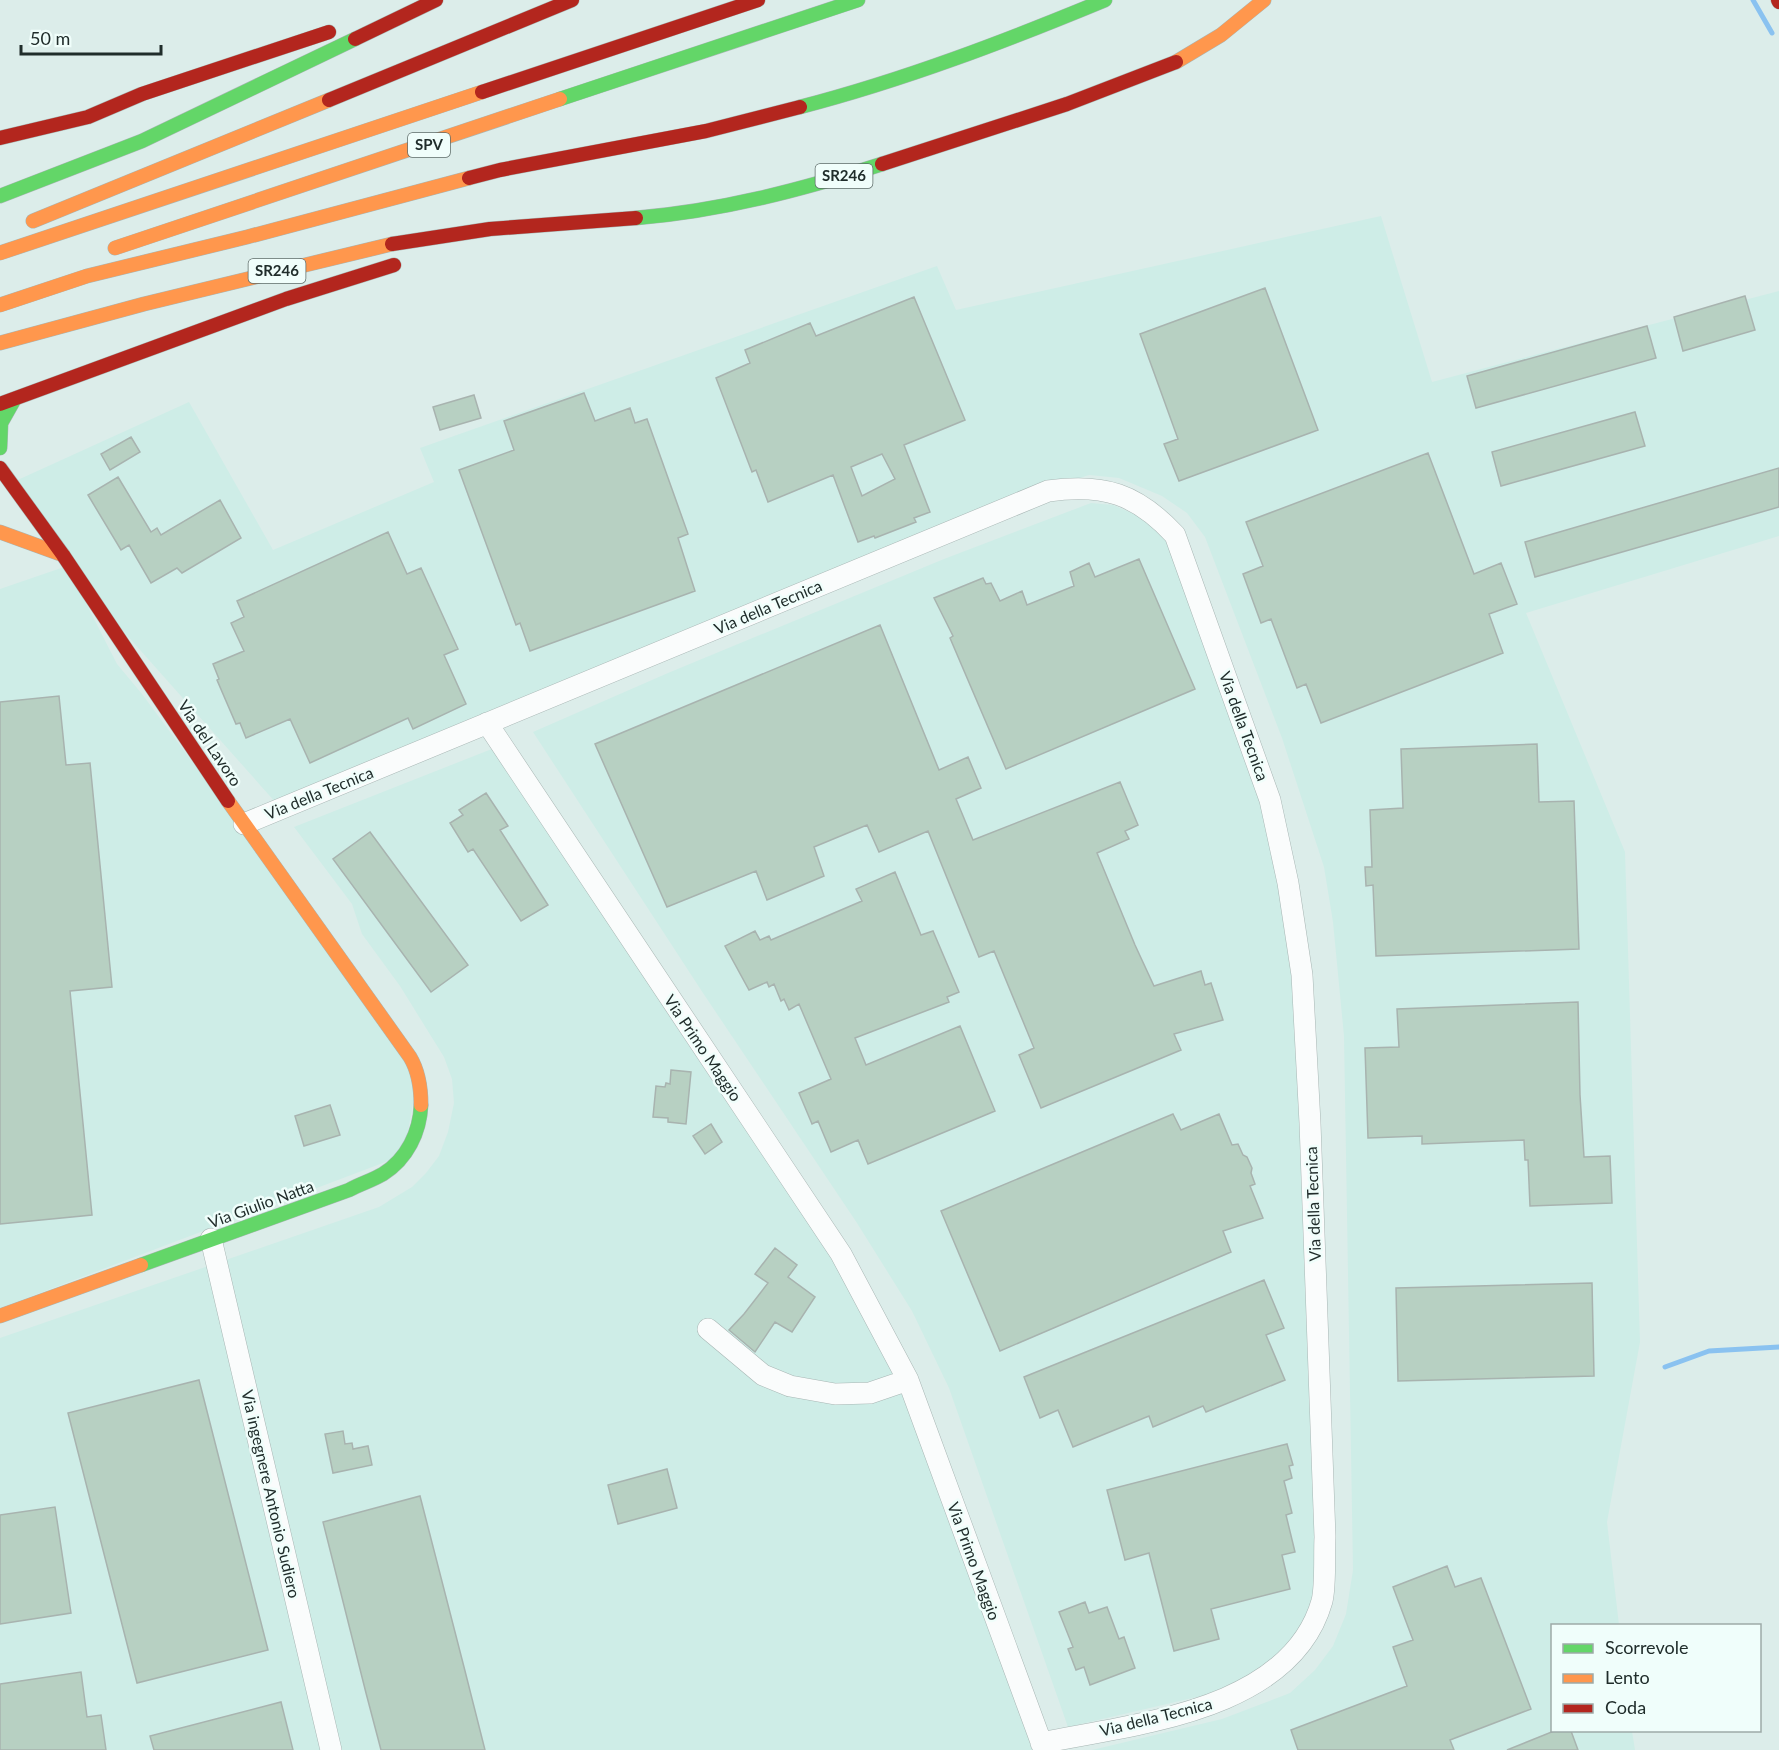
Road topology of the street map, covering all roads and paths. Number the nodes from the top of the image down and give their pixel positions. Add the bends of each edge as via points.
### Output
1 (421, 0) edge
2 (436, 0) edge
3 (572, 0) edge
4 (758, 0) edge
5 (858, 0) edge
6 (1105, 0) edge
7 (1264, 0) edge
8 (364, 20) dead end
9 (342, 27) dead end
10 (0, 138) edge
11 (0, 196) edge
12 (558, 225) junction
13 (15, 229) dead end
14 (462, 247) dead end
15 (104, 252) dead end
16 (0, 253) edge
17 (409, 261) dead end
18 (0, 305) edge
19 (0, 343) edge
20 (14, 400) junction
21 (0, 404) edge
22 (0, 448) edge
23 (0, 468) edge
24 (0, 532) edge
25 (63, 555) junction
26 (487, 723) junction
27 (244, 824) junction
28 (396, 1035) joint
29 (211, 1239) junction
30 (0, 1316) edge
31 (708, 1329) dead end
32 (908, 1380) junction
33 (1043, 1747) edge
34 (331, 1750) edge

1 - 8 main road
2 - 11 main road via 142,141
3 - 13 main road
4 - 16 main road, SPV
5 - 15 main road, SPV
6 - 18 main road via 1023,34 847,95 706,131 500,170 87,276
7 - 12 main road, SR246 via 1221,35 1173,64 1067,104 819,184 682,214
9 - 10 main road via 142,94 88,117
12 - 14 main road
12 - 19 main road, SR246 via 490,229 402,242
17 - 20 main road via 286,299
20 - 21 main road
20 - 22 main road via 1,423
23 - 25 main road, Via del Lavoro
24 - 25 main road
25 - 27 main road, Via del Lavoro
26 - 27 street, Via della Tecnica
26 - 32 street, Via Primo Maggio via 841,1254
26 - 33 street, Via della Tecnica via 1048,491 1075,487 1108,490 1133,500 1160,518 1175,535 1270,800 1302,975 1325,1537 1322,1600 1310,1629 1288,1659 1260,1682 1176,1715
27 - 28 main road, Via del Lavoro
28 - 29 main road, Via Giulio Natta via 417,1070 421,1098 420,1119 411,1146 404,1154 390,1169 349,1190
29 - 30 main road, Via Giulio Natta
29 - 34 street, Via ingegnere Antonio Sudiero
31 - 32 street via 763,1375 790,1386 835,1394 870,1393
32 - 33 street, Via Primo Maggio

